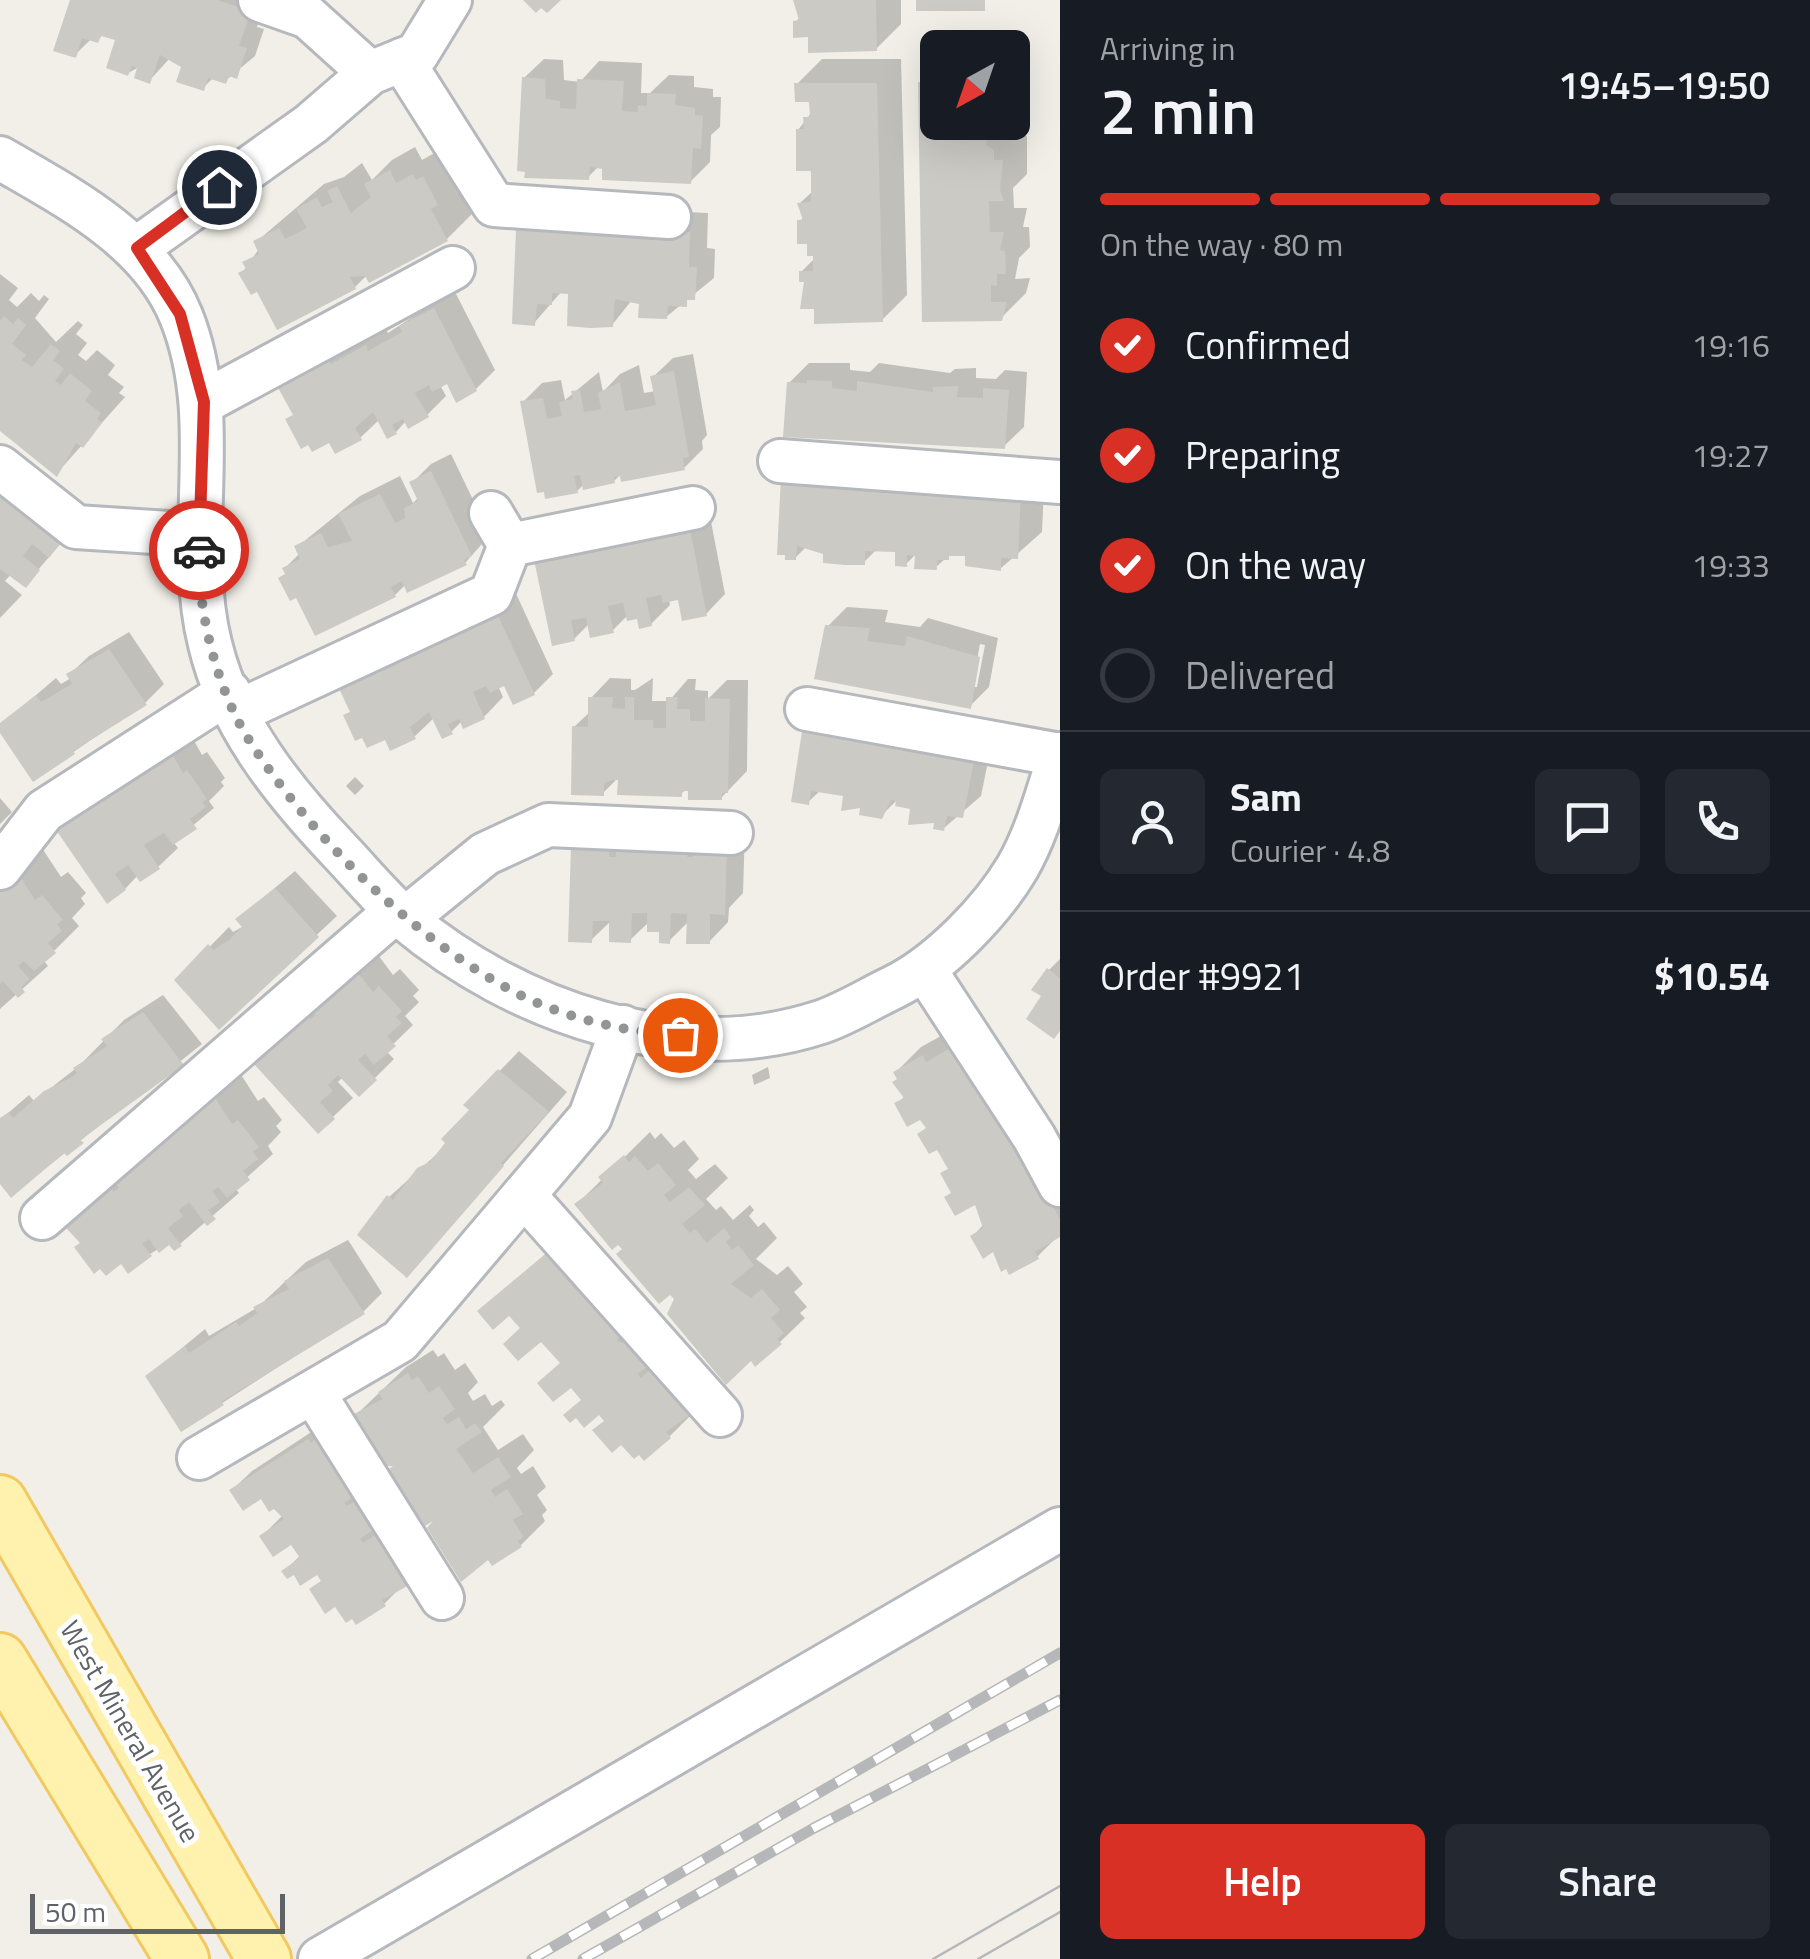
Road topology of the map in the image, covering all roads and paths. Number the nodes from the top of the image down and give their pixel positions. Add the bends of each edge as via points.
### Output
1 (260, 0) edge
2 (450, 0) edge
3 (396, 62) junction
4 (0, 158) edge
5 (669, 217) dead end
6 (137, 248) junction
7 (453, 268) dead end
8 (204, 402) junction
9 (780, 460) dead end
10 (0, 467) edge
11 (1060, 482) edge
12 (693, 508) dead end
13 (200, 535) junction
14 (233, 702) junction
15 (807, 710) dead end
16 (1060, 754) edge
17 (731, 833) dead end
18 (0, 868) edge
19 (401, 915) junction
20 (925, 970) junction
21 (623, 1026) junction
22 (1047, 1131) edge
23 (1060, 1185) edge
24 (524, 1196) junction
25 (42, 1218) dead end
26 (313, 1392) junction
27 (720, 1415) dead end
28 (198, 1458) dead end
29 (0, 1502) edge
30 (1060, 1529) edge
31 (442, 1598) dead end
32 (0, 1660) edge
33 (182, 1959) edge
34 (264, 1959) edge
35 (320, 1959) edge

1 - 3 street
2 - 3 street
3 - 5 street via 494,205
3 - 6 street
4 - 6 street
6 - 8 street via 180,314
7 - 8 street
8 - 13 street
9 - 11 street
10 - 13 street via 76,526
12 - 14 street via 500,529 492,594
13 - 14 street via 198,574 210,647
14 - 18 street via 44,811
14 - 19 street via 248,738 308,818
15 - 16 street
16 - 20 street via 1017,869
17 - 19 street via 548,826 485,854
19 - 21 street via 505,988 566,1014
19 - 25 street
20 - 21 street via 820,1022 734,1037 653,1034
20 - 22 street
21 - 24 street via 590,1117
22 - 23 street
24 - 26 street via 400,1341
24 - 27 street
26 - 28 street
26 - 31 street
29 - 34 main road, West Mineral Avenue
30 - 35 street
32 - 33 main road

